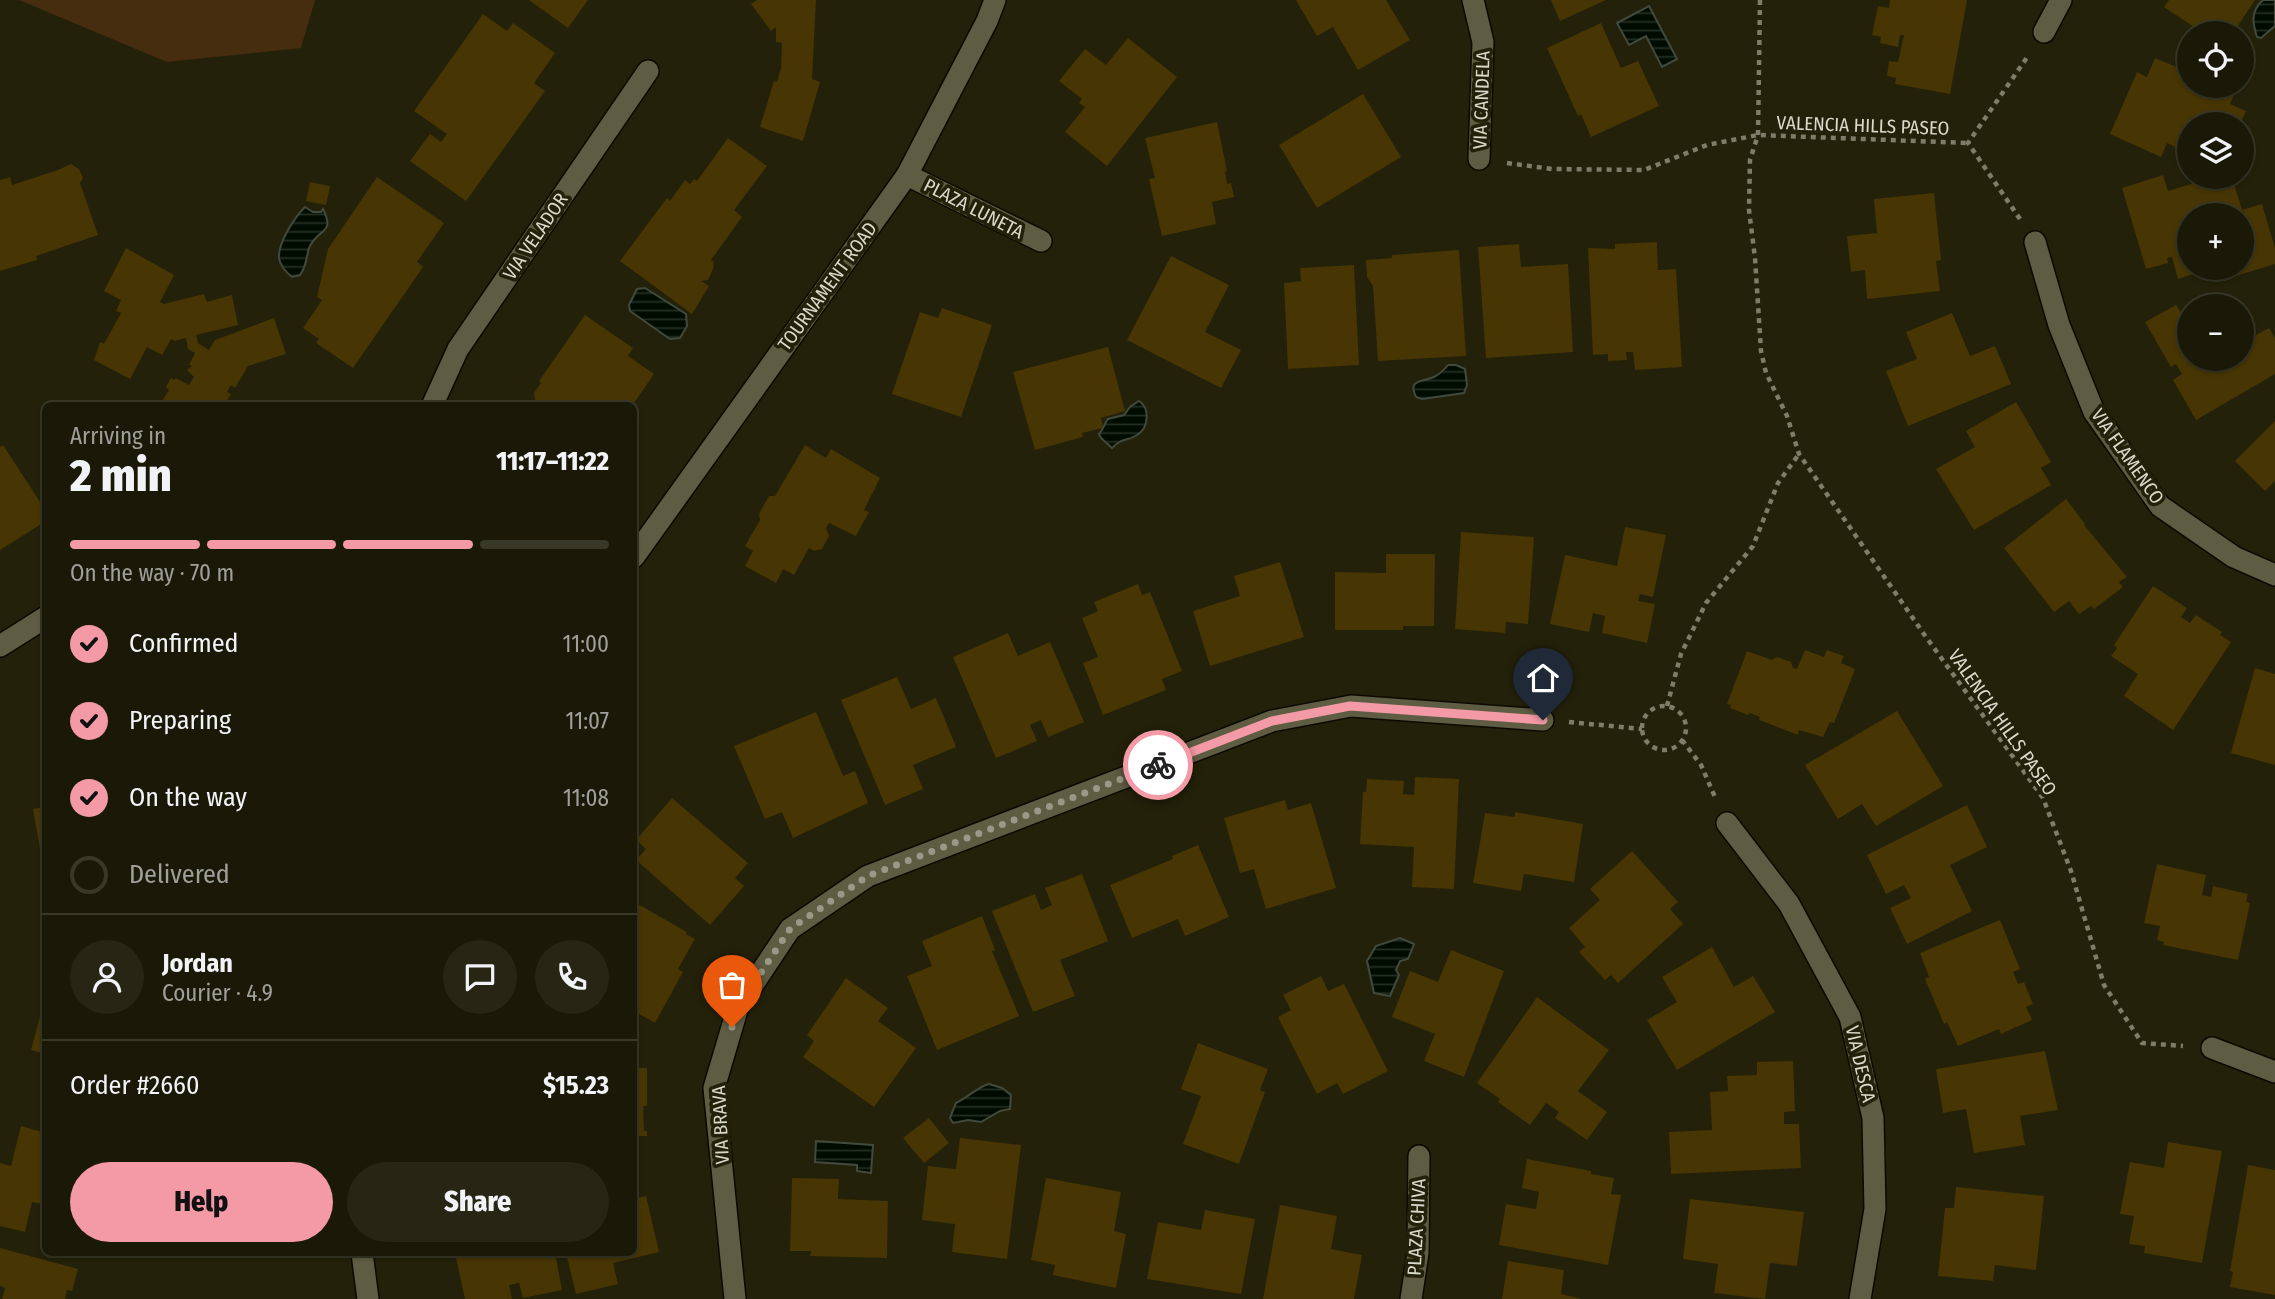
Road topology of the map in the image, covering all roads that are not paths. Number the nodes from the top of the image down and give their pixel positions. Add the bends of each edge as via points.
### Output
1 (995, 0) edge
2 (1473, 0) edge
3 (2062, 0) edge
4 (2044, 32) road end
5 (648, 71) dead end
6 (1479, 159) road end
7 (907, 175) junction
8 (1041, 241) dead end
9 (2035, 242) road end
10 (434, 402) edge
11 (637, 553) edge
12 (2275, 575) edge
13 (42, 620) edge
14 (0, 646) edge
15 (1543, 720) road end
16 (1727, 823) road end
17 (2212, 1048) road end
18 (2275, 1072) edge
19 (1419, 1156) dead end
20 (362, 1256) edge
21 (368, 1299) edge
22 (735, 1299) edge
23 (1411, 1299) edge
24 (1860, 1299) edge

1 - 7 street, TOURNAMENT ROAD
2 - 6 street, VIA CANDELA via 1483,42
3 - 4 street
5 - 10 street, VIA VELADOR via 458,349
7 - 8 street, PLAZA LUNETA
7 - 11 street, TOURNAMENT ROAD
9 - 12 street, VIA FLAMENCO via 2059,325 2094,412 2160,506 2234,557
13 - 14 street
15 - 22 street, VIA BRAVA via 1350,706 1272,721 868,876 790,929 738,1007 715,1088
16 - 24 street, VIA DESCA via 1789,904 1850,1017 1873,1118 1875,1209
17 - 18 street
19 - 23 street, PLAZA CHIVA via 1418,1253
20 - 21 street

